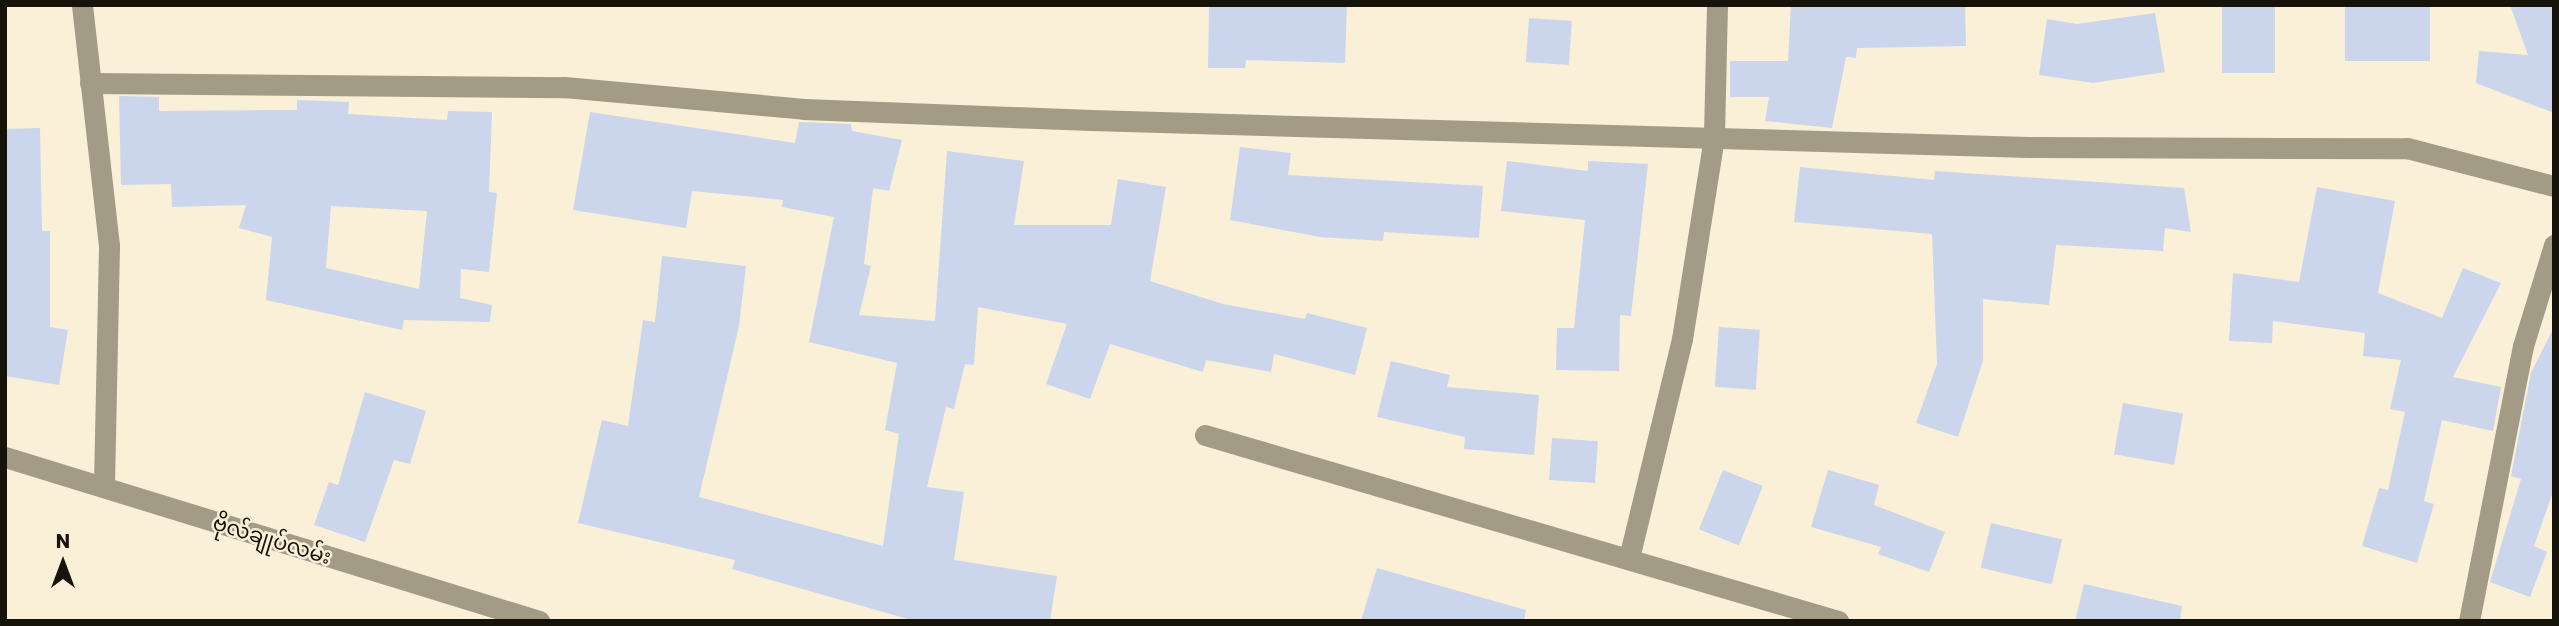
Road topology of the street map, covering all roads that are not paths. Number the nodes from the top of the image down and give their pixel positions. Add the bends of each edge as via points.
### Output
1 (82, 5) edge
2 (1717, 5) edge
3 (90, 83) junction
4 (1714, 136) junction
5 (2554, 186) edge
6 (2554, 245) edge
7 (2546, 307) edge
8 (1205, 435) dead end
9 (5, 457) edge
10 (104, 487) junction
11 (1629, 558) junction
12 (539, 621) edge
13 (1838, 621) edge
14 (2469, 621) edge

1 - 3 street
2 - 4 street
3 - 4 street via 564,87 804,109
3 - 10 street via 109,246
4 - 5 street via 2029,147 2407,148
4 - 11 street via 1682,339
6 - 7 street
7 - 14 street via 2523,346
8 - 11 street
9 - 10 street, ဗိုလ်ချုပ်လမ်း
10 - 12 street, ဗိုလ်ချုပ်လမ်း
11 - 13 street

